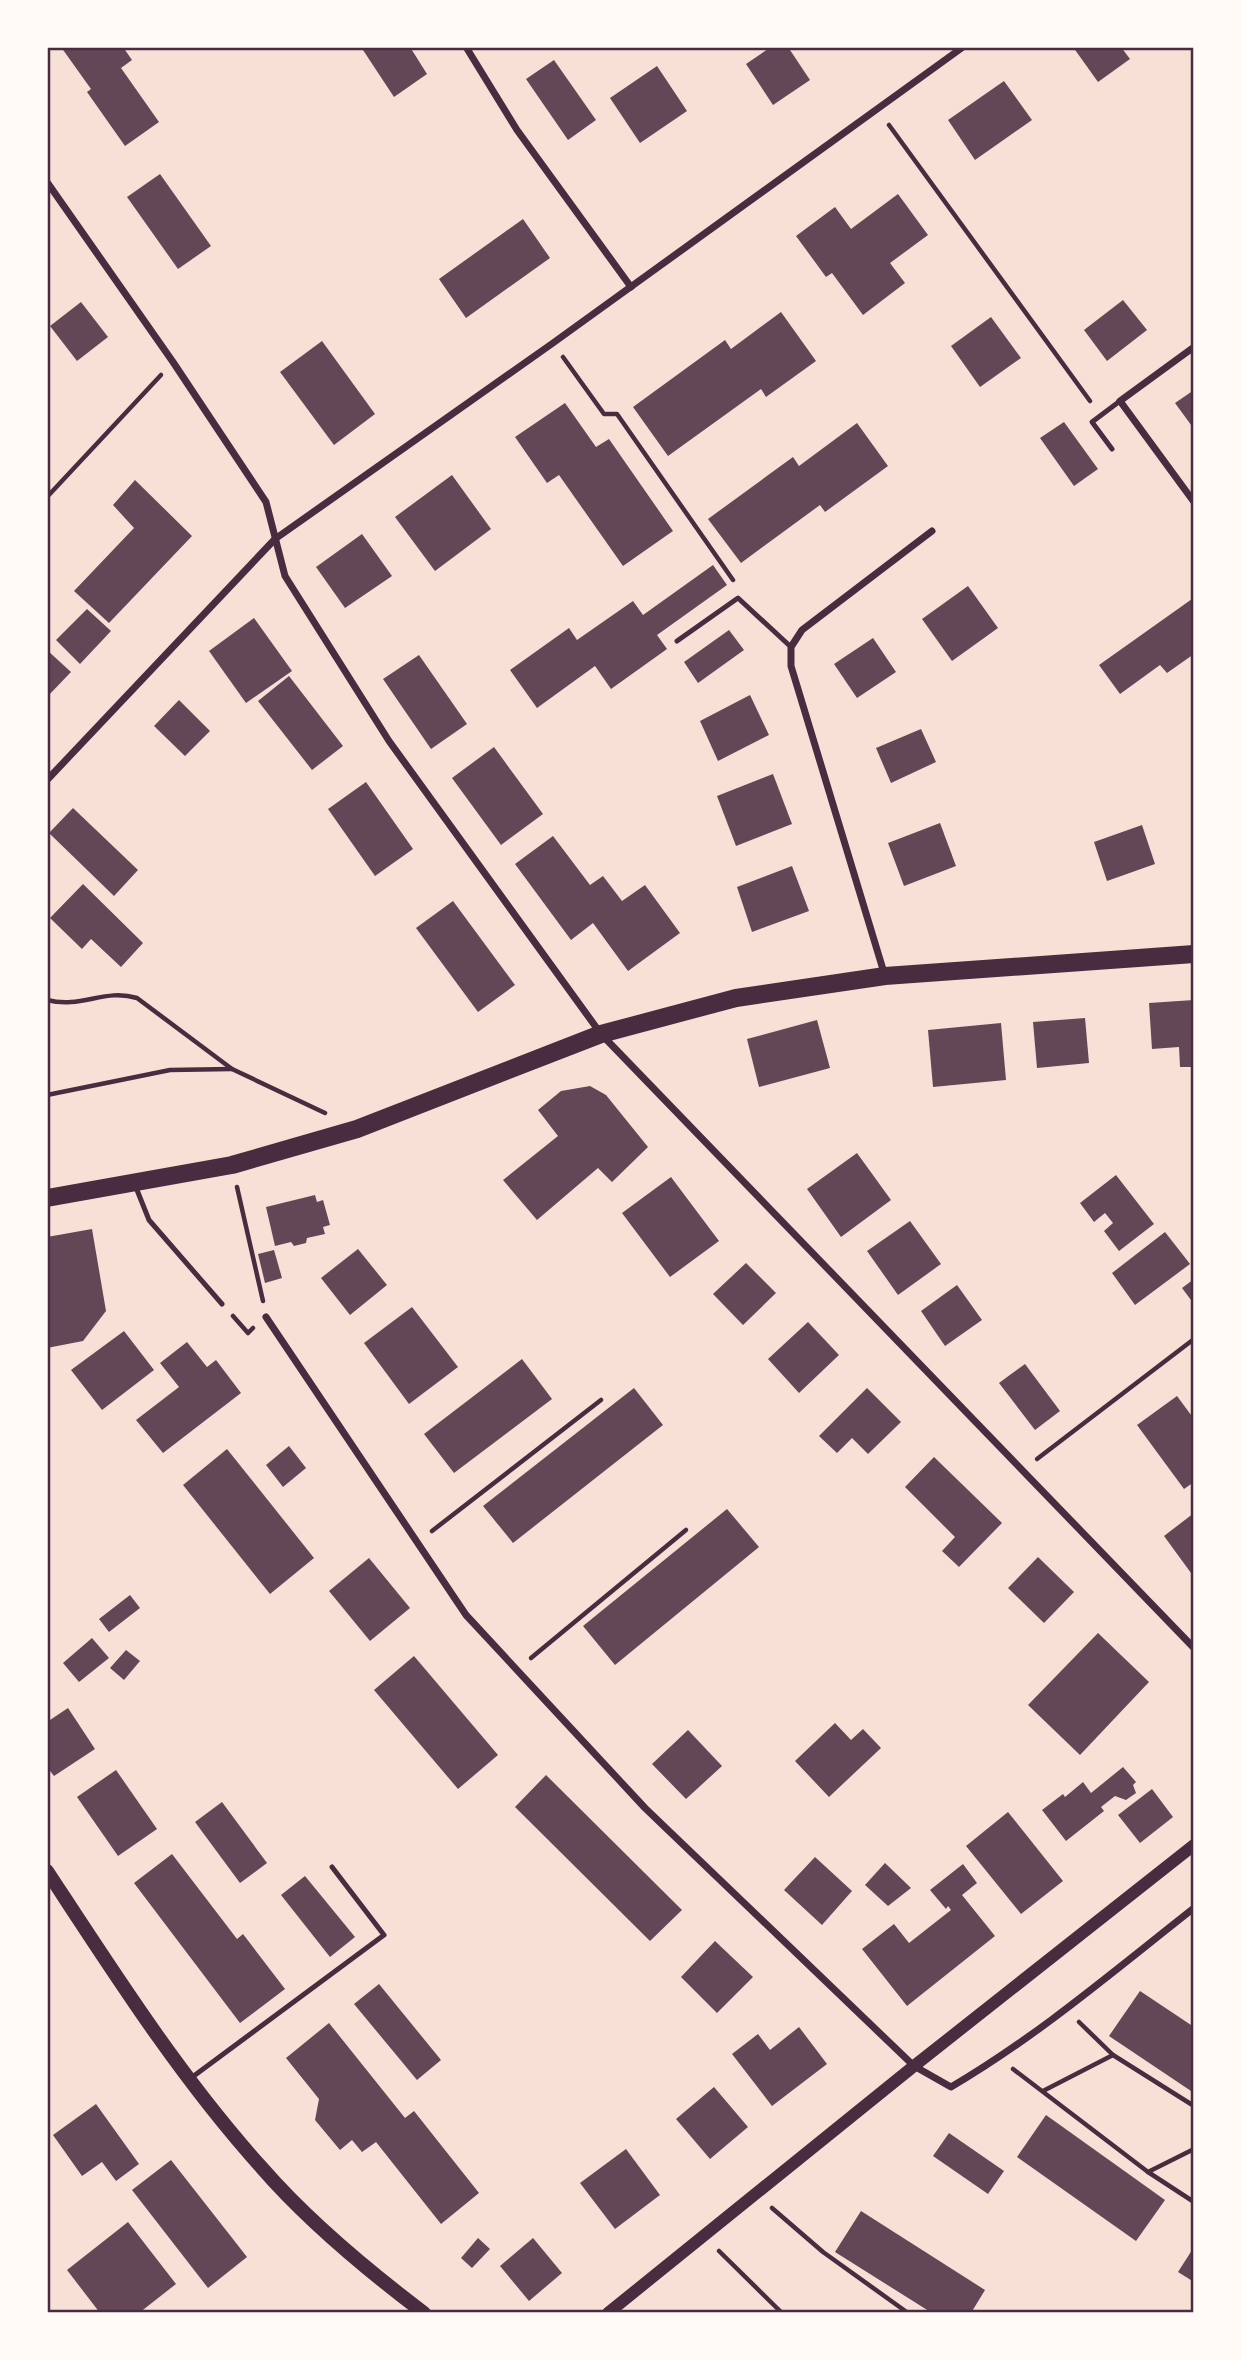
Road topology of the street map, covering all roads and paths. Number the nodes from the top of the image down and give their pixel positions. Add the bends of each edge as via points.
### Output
1 (466, 47) edge
2 (963, 47) edge
3 (878, 109) junction
4 (47, 182) edge
5 (631, 287) junction
6 (553, 344) junction
7 (1194, 347) edge
8 (173, 362) junction
9 (1121, 401) junction
10 (1101, 415) junction
11 (1112, 449) dead end
12 (47, 497) edge
13 (1194, 502) edge
14 (932, 531) dead end
15 (275, 539) junction
16 (738, 598) junction
17 (677, 641) dead end
18 (790, 647) junction
19 (47, 780) edge
20 (1194, 954) edge
21 (885, 976) junction
22 (47, 1000) edge
23 (601, 1034) junction
24 (232, 1069) junction
25 (47, 1095) edge
26 (357, 1129) junction
27 (232, 1165) junction
28 (134, 1182) junction
29 (47, 1198) edge
30 (222, 1304) dead end
31 (266, 1317) joint
32 (236, 1320) dead end
33 (248, 1333) dead end
34 (1194, 1339) edge
35 (601, 1400) dead end
36 (1022, 1470) junction
37 (686, 1530) dead end
38 (417, 1542) junction
39 (1194, 1648) edge
40 (516, 1670) junction
41 (1194, 1845) edge
42 (332, 1867) dead end
43 (47, 1871) edge
44 (1194, 1908) edge
45 (1065, 2009) junction
46 (1113, 2055) junction
47 (998, 2058) junction
48 (914, 2066) junction
49 (189, 2080) junction
50 (1043, 2091) junction
51 (1194, 2106) edge
52 (1194, 2149) edge
53 (1148, 2172) junction
54 (755, 2194) junction
55 (1194, 2202) edge
56 (703, 2236) junction
57 (621, 2307) edge
58 (424, 2313) edge
59 (608, 2313) edge
60 (782, 2313) edge
61 (908, 2313) edge

1 - 5 street via 517,130
2 - 3 street
3 - 5 street
3 - 10 path
4 - 8 street
5 - 6 street
6 - 15 street
6 - 16 path via 604,414 617,414 733,581
7 - 9 street
8 - 12 path
8 - 15 street via 266,502
9 - 10 lane
9 - 13 street
10 - 11 lane via 1092,422
14 - 18 street via 802,630
15 - 19 street
15 - 23 street via 285,576 389,741
16 - 17 lane
16 - 18 lane
18 - 21 street via 791,666
20 - 21 main road
21 - 23 main road via 736,998
22 - 24 path via 66,1005 122,993 137,998
23 - 26 main road
23 - 36 street
24 - 25 path via 170,1069
24 - 26 path
26 - 27 main road
27 - 28 main road
27 - 31 path
28 - 29 main road
28 - 30 lane via 149,1220
31 - 38 street
32 - 33 path
34 - 36 path
35 - 38 path
36 - 39 street
37 - 40 path
38 - 40 street via 466,1615
40 - 48 street via 645,1808
41 - 48 street
42 - 49 lane via 384,1935
43 - 49 main road
44 - 45 street
45 - 46 path
45 - 47 street
46 - 50 path
46 - 51 path
47 - 48 street via 951,2087
47 - 50 path
48 - 54 street
49 - 58 main road via 283,2190
50 - 53 path
52 - 53 path
53 - 55 path
54 - 56 street
54 - 61 path via 823,2252
56 - 57 street
56 - 60 path
57 - 59 street

